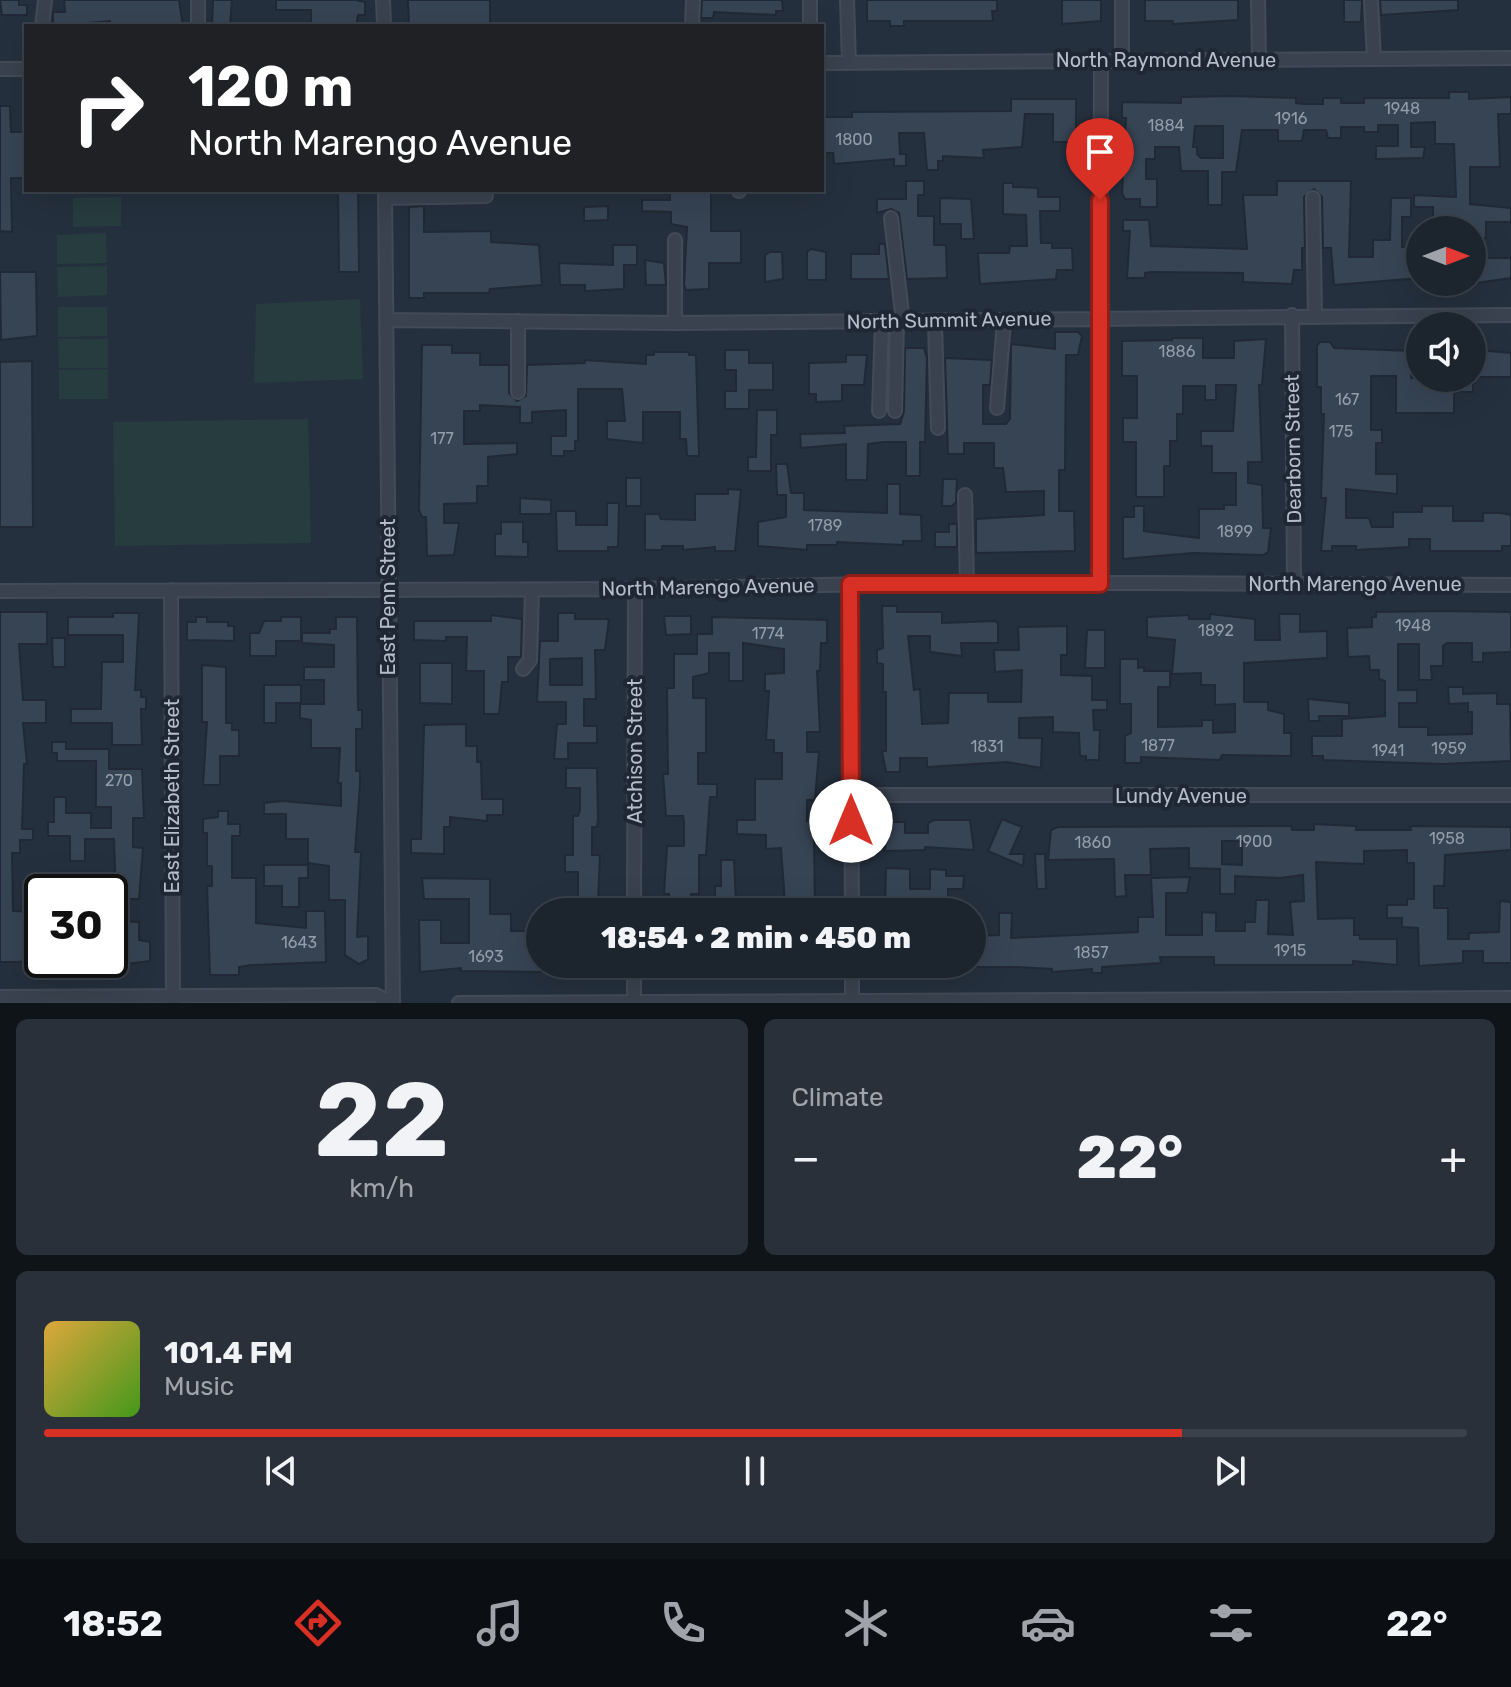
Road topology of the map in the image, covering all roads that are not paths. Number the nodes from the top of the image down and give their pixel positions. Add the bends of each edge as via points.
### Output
1 (45, 0) edge
2 (198, 0) edge
3 (383, 0) edge
4 (693, 0) edge
5 (810, 0) edge
6 (847, 0) edge
7 (1122, 0) edge
8 (1258, 0) edge
9 (1371, 0) edge
10 (42, 24) edge
11 (198, 24) edge
12 (384, 24) edge
13 (692, 24) edge
14 (810, 24) edge
15 (1511, 58) edge
16 (1374, 59) junction
17 (1101, 60) junction
18 (1259, 60) junction
19 (1122, 61) junction
20 (824, 63) edge
21 (849, 63) junction
22 (0, 69) edge
23 (24, 69) edge
24 (385, 194) edge
25 (486, 196) dead end
26 (1313, 198) dead end
27 (891, 218) dead end
28 (675, 240) dead end
29 (1292, 315) junction
30 (1315, 315) junction
31 (1511, 315) edge
32 (1099, 317) junction
33 (386, 320) junction
34 (518, 321) junction
35 (1004, 321) junction
36 (882, 322) junction
37 (900, 322) junction
38 (935, 322) junction
39 (675, 323) junction
40 (518, 392) dead end
41 (997, 408) dead end
42 (879, 411) dead end
43 (895, 411) dead end
44 (938, 428) dead end
45 (965, 495) dead end
46 (967, 582) junction
47 (850, 584) junction
48 (1100, 584) junction
49 (1294, 584) junction
50 (1511, 585) edge
51 (388, 589) junction
52 (635, 589) junction
53 (171, 590) junction
54 (532, 590) junction
55 (0, 591) edge
56 (523, 669) dead end
57 (851, 795) junction
58 (1511, 795) edge
59 (634, 898) edge
60 (852, 898) edge
61 (634, 978) edge
62 (852, 978) edge
63 (0, 997) edge
64 (1511, 998) edge
65 (173, 1000) edge
66 (1289, 1001) edge
67 (634, 1002) edge
68 (852, 1002) edge
69 (1072, 1002) edge
70 (392, 1003) edge
71 (459, 1003) edge

1 - 10 street
2 - 11 street
3 - 12 street
4 - 13 street
5 - 14 street
6 - 21 street
7 - 19 street
8 - 18 street
9 - 16 street
15 - 16 street, North Raymond Avenue
16 - 18 street, North Raymond Avenue
17 - 19 street, North Raymond Avenue
17 - 21 street, North Raymond Avenue
17 - 32 street
18 - 19 street, North Raymond Avenue
20 - 21 street, North Raymond Avenue
22 - 23 street
24 - 25 street
24 - 33 street, East Penn Street
26 - 30 street
27 - 37 street
28 - 39 street
29 - 30 street, North Summit Avenue
29 - 32 street, North Summit Avenue
29 - 49 street, Dearborn Street
30 - 31 street, North Summit Avenue
32 - 35 street, North Summit Avenue
32 - 48 street
33 - 34 street, North Summit Avenue
33 - 51 street, East Penn Street
34 - 39 street, North Summit Avenue
34 - 40 street
35 - 38 street, North Summit Avenue
35 - 41 street
36 - 37 street, North Summit Avenue
36 - 39 street, North Summit Avenue
36 - 42 street
37 - 38 street, North Summit Avenue
37 - 43 street
38 - 44 street
45 - 46 street
46 - 47 street, North Marengo Avenue
46 - 48 street, North Marengo Avenue
47 - 52 street, North Marengo Avenue
47 - 57 street
48 - 49 street, North Marengo Avenue
49 - 50 street, North Marengo Avenue
51 - 53 street, North Marengo Avenue
51 - 54 street, North Marengo Avenue
51 - 70 street, East Penn Street
52 - 54 street, North Marengo Avenue
52 - 59 street, Atchison Street
53 - 55 street, North Marengo Avenue
53 - 65 street, East Elizabeth Street
54 - 56 street via 530,660
57 - 58 street, Lundy Avenue
57 - 60 street
61 - 67 street
62 - 68 street
63 - 65 street
64 - 66 street
65 - 70 street via 376,995
66 - 69 street
67 - 68 street
67 - 71 street
68 - 69 street

